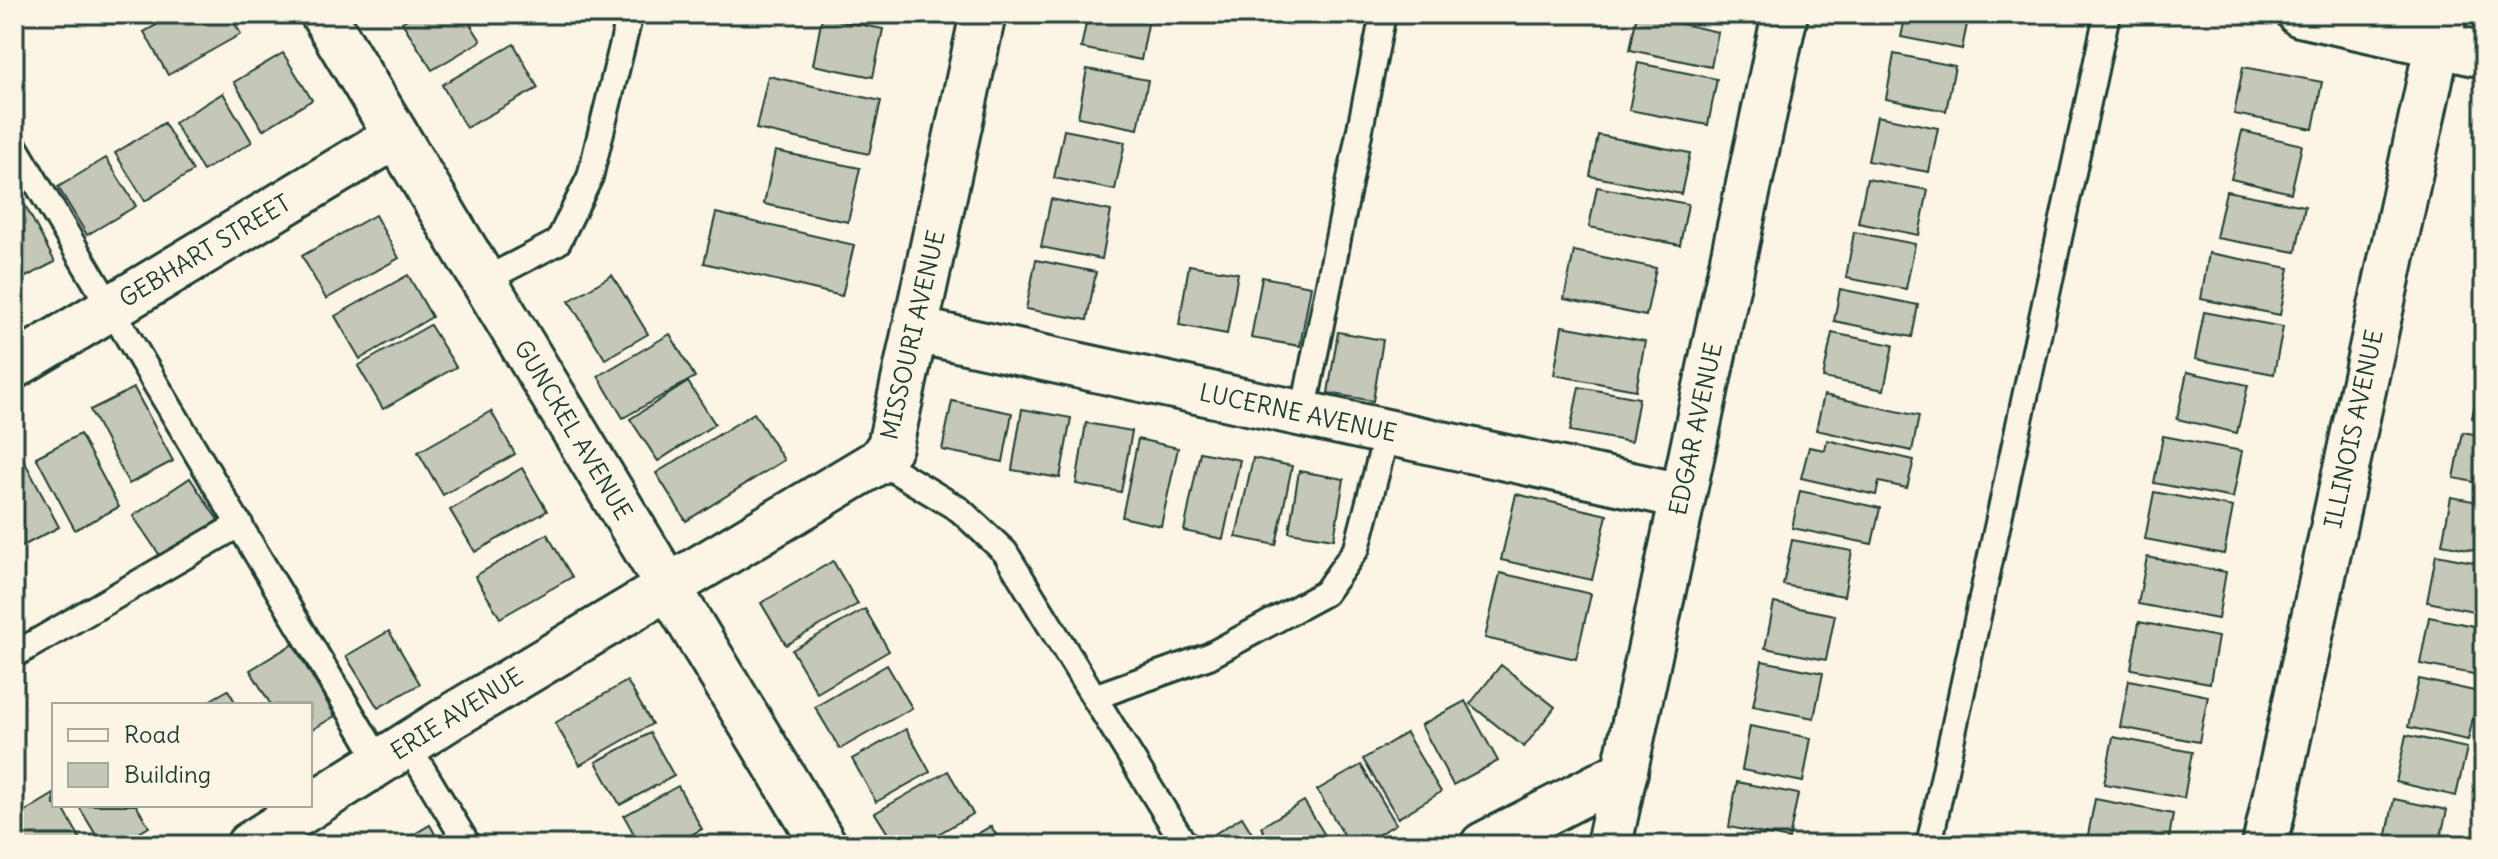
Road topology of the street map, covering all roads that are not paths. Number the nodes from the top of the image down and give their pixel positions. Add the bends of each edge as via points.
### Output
1 (323, 14) edge
2 (630, 14) edge
3 (983, 14) edge
4 (1383, 14) edge
5 (1785, 14) edge
6 (2107, 14) edge
7 (2300, 14) edge
8 (2440, 29) edge
9 (2484, 55) edge
10 (396, 136) junction
11 (14, 145) edge
12 (483, 281) junction
13 (111, 308) junction
14 (915, 330) junction
15 (14, 366) edge
16 (1303, 414) junction
17 (1387, 432) junction
18 (879, 461) junction
19 (1682, 496) junction
20 (240, 524) junction
21 (668, 587) junction
22 (14, 655) edge
23 (1094, 697) junction
24 (394, 753) junction
25 (1625, 772) junction
26 (312, 805) edge
27 (309, 807) edge
28 (249, 845) edge
29 (468, 845) edge
30 (824, 845) edge
31 (1185, 845) edge
32 (1483, 845) edge
33 (1609, 845) edge
34 (1929, 845) edge
35 (2265, 845) edge

1 - 10 street, GUNCKEL AVENUE
2 - 12 lane via 590,177 558,242
3 - 14 street, MISSOURI AVENUE
4 - 16 lane
5 - 19 street, EDGAR AVENUE
6 - 34 lane
7 - 8 street
8 - 9 street
8 - 35 street, ILLINOIS AVENUE
10 - 12 street, GUNCKEL AVENUE
10 - 13 street, GEBHART STREET
11 - 13 lane
12 - 21 street, GUNCKEL AVENUE
13 - 15 street, GEBHART STREET
13 - 20 lane
14 - 16 street, LUCERNE AVENUE
14 - 18 street, MISSOURI AVENUE via 890,446
16 - 17 street, LUCERNE AVENUE
17 - 19 street, LUCERNE AVENUE
17 - 23 lane via 1357,548 1325,593 1209,656
18 - 21 street, MISSOURI AVENUE
18 - 23 lane via 960,510 1005,552
19 - 25 street, EDGAR AVENUE
20 - 22 lane
20 - 24 lane
21 - 24 street, ERIE AVENUE
21 - 30 street, GUNCKEL AVENUE
23 - 31 lane
24 - 26 street, ERIE AVENUE
24 - 29 lane
25 - 32 street
25 - 33 street, EDGAR AVENUE
27 - 28 street, ERIE AVENUE

